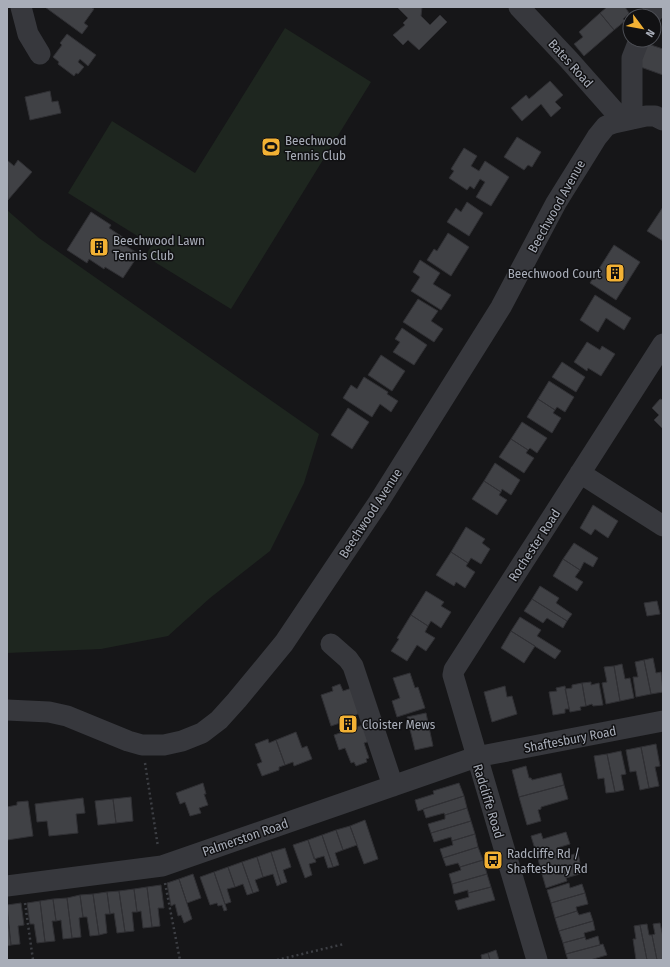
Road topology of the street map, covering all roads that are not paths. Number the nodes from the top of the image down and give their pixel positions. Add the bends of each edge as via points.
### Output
1 (21, 7) edge
2 (519, 7) edge
3 (636, 48) edge
4 (40, 54) dead end
5 (627, 120) junction
6 (663, 120) edge
7 (663, 344) edge
8 (580, 473) junction
9 (663, 526) edge
10 (331, 644) dead end
11 (7, 710) edge
12 (663, 721) edge
13 (476, 757) junction
14 (393, 786) junction
15 (14, 885) edge
16 (537, 960) edge

1 - 4 street via 28,34
2 - 5 street, Bates Road
3 - 5 street via 632,58
5 - 6 street via 655,116
5 - 11 street, Beechwood Avenue via 501,307 381,497 284,643 219,720 202,733 182,742 142,745 67,716 49,712
7 - 8 street, Rochester Road
8 - 9 street
8 - 13 street, Rochester Road via 454,670 453,680
10 - 14 street via 353,666
12 - 13 street, Shaftesbury Road
13 - 14 street, Palmerston Road
13 - 16 street, Radcliffe Road
14 - 15 street, Palmerston Road via 162,866

